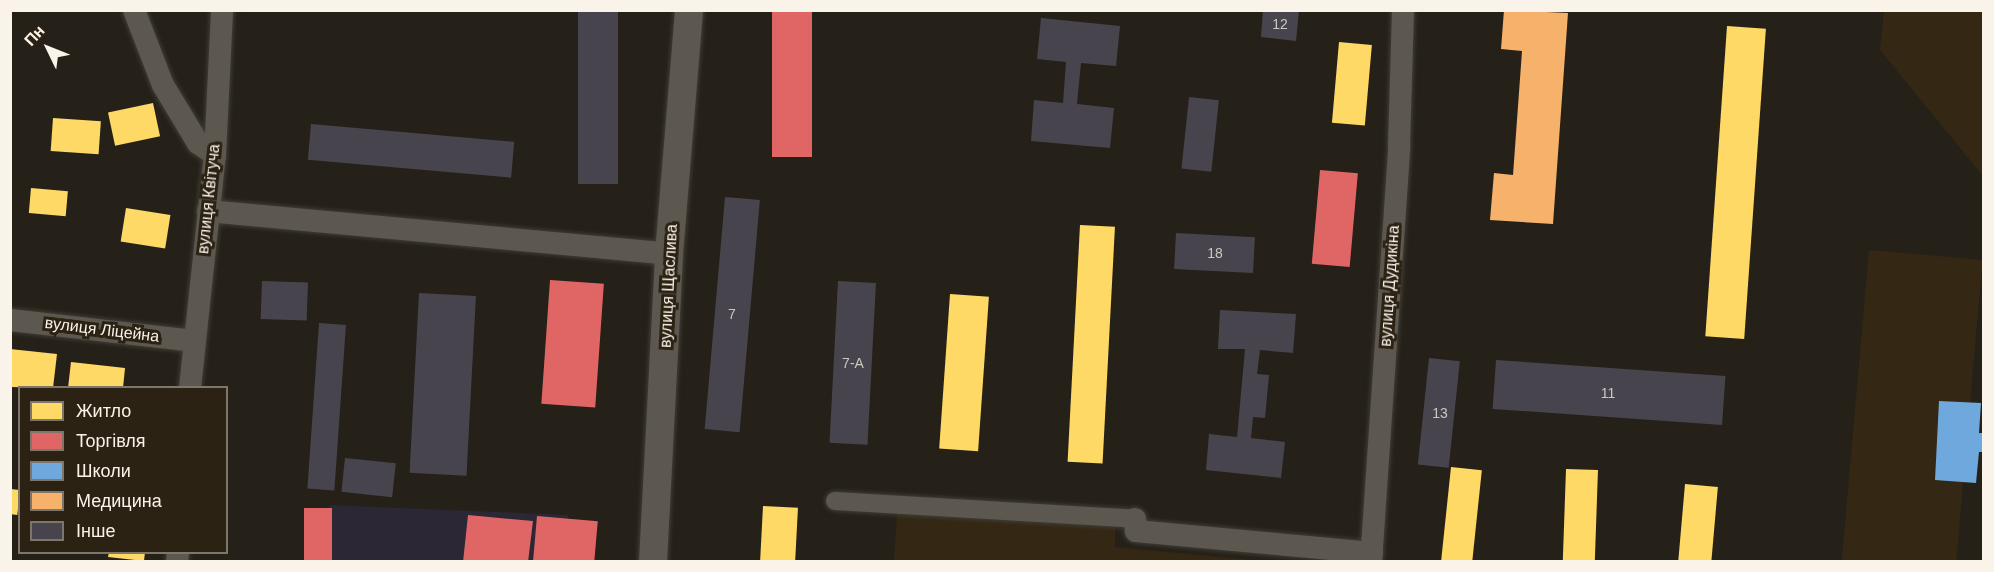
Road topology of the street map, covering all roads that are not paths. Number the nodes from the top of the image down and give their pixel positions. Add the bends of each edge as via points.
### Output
1 (134, 10) edge
2 (222, 10) edge
3 (689, 10) edge
4 (1403, 10) edge
5 (215, 155) junction
6 (208, 211) junction
7 (669, 254) junction
8 (10, 320) edge
9 (194, 341) junction
10 (190, 386) edge
11 (835, 501) dead end
12 (1135, 519) joint
13 (1371, 557) edge
14 (653, 561) edge

1 - 5 street via 164,85 198,143
2 - 5 street, вулиця Квітуча
3 - 7 street, вулиця Щаслива
4 - 13 street, вулиця Дудикіна via 1399,146
5 - 6 street, вулиця Квітуча
6 - 7 street
6 - 9 street, вулиця Квітуча
7 - 14 street, вулиця Щаслива
8 - 9 street, вулиця Ліцейна
9 - 10 street, вулиця Квітуча
11 - 12 street
12 - 13 street via 1136,531

